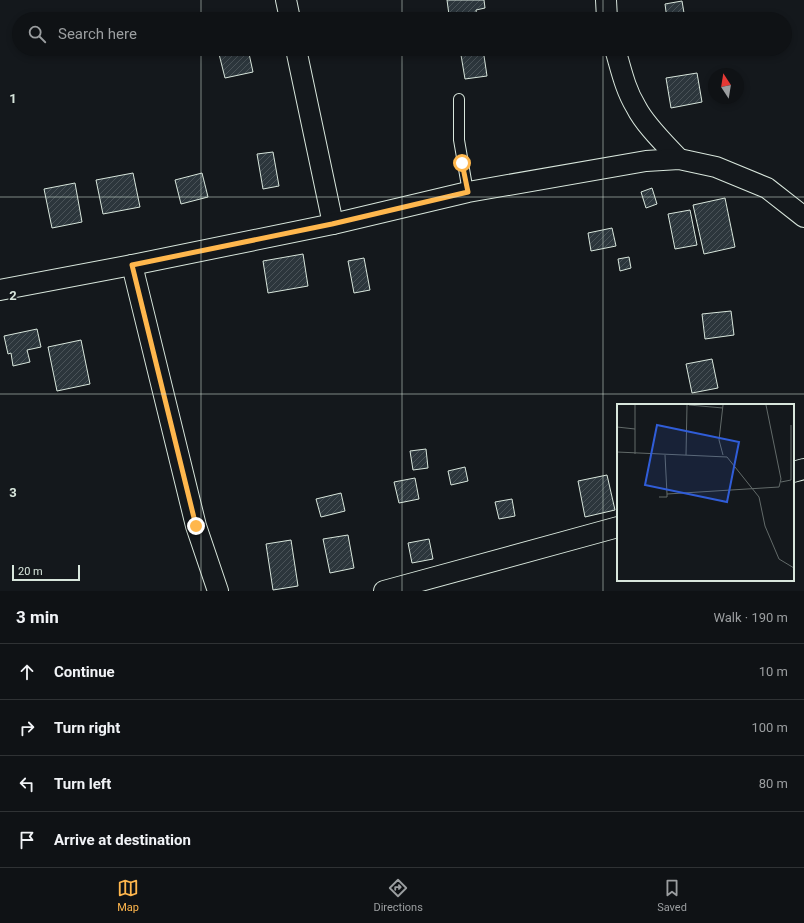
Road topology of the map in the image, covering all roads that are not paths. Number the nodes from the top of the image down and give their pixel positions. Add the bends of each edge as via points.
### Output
1 (286, 0) edge
2 (606, 0) edge
3 (289, 12) edge
4 (607, 12) edge
5 (297, 56) edge
6 (617, 56) edge
7 (459, 99) dead end
8 (679, 159) junction
9 (468, 192) junction
10 (804, 217) edge
11 (332, 224) junction
12 (132, 265) junction
13 (0, 290) edge
14 (804, 469) edge
15 (794, 472) edge
16 (617, 527) edge
17 (218, 591) edge
18 (384, 591) edge

1 - 3 street
2 - 4 street
5 - 11 street
6 - 8 street via 625,85 636,108
7 - 9 lane via 459,140
8 - 9 street via 646,161
8 - 10 street via 716,167 767,188
9 - 11 street
11 - 12 street
12 - 13 street
12 - 17 street via 196,526
14 - 15 street
16 - 18 street

